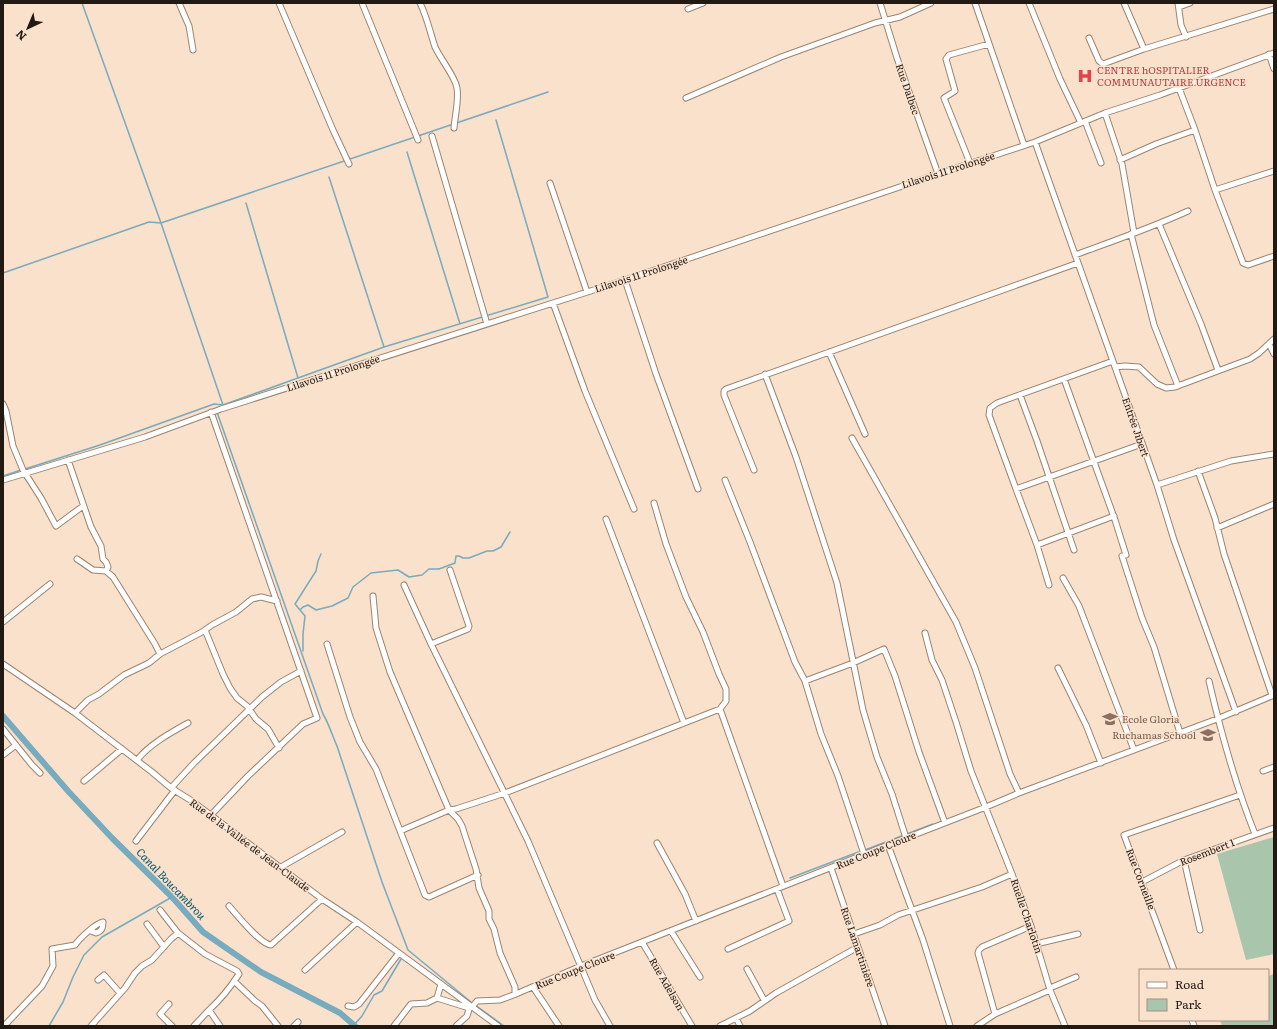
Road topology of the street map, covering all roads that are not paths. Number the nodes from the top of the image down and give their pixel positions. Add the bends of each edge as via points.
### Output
1 (179, 3) edge
2 (279, 3) edge
3 (362, 3) edge
4 (420, 3) edge
5 (703, 3) edge
6 (880, 3) edge
7 (931, 3) edge
8 (975, 3) edge
9 (1029, 3) edge
10 (1124, 3) edge
11 (1190, 3) edge
12 (1178, 5) edge
13 (688, 9) dead end
14 (1274, 9) edge
15 (887, 21) junction
16 (1186, 37) junction
17 (1089, 38) dead end
18 (989, 44) junction
19 (1144, 49) junction
20 (193, 50) dead end
21 (1272, 54) edge
22 (1274, 69) edge
23 (1179, 88) junction
24 (686, 98) dead end
25 (1105, 112) junction
26 (1083, 122) junction
27 (454, 128) dead end
28 (1195, 130) junction
29 (432, 136) dead end
30 (418, 140) dead end
31 (1035, 142) junction
32 (1024, 145) junction
33 (1120, 160) junction
34 (1100, 162) dead end
35 (970, 163) junction
36 (349, 164) dead end
37 (1274, 172) edge
38 (938, 174) junction
39 (550, 183) dead end
40 (1215, 190) junction
41 (1188, 211) dead end
42 (1159, 224) junction
43 (1133, 233) junction
44 (1075, 255) junction
45 (1274, 256) edge
46 (1078, 263) junction
47 (625, 280) junction
48 (587, 292) junction
49 (553, 303) junction
50 (487, 324) junction
51 (1274, 339) edge
52 (1269, 344) junction
53 (829, 352) junction
54 (1274, 354) edge
55 (1113, 361) junction
56 (1116, 367) junction
57 (1218, 370) junction
58 (765, 374) junction
59 (1064, 380) junction
60 (1178, 386) junction
61 (1020, 395) junction
62 (3, 404) edge
63 (211, 412) junction
64 (3, 416) edge
65 (9, 426) junction
66 (865, 434) dead end
67 (852, 438) dead end
68 (1142, 444) junction
69 (1274, 454) edge
70 (68, 460) junction
71 (1093, 462) junction
72 (754, 470) dead end
73 (1198, 471) junction
74 (25, 474) junction
75 (1050, 477) junction
76 (3, 480) edge
77 (725, 480) dead end
78 (1157, 485) junction
79 (698, 489) dead end
80 (1016, 489) junction
81 (654, 503) dead end
82 (1274, 505) edge
83 (84, 506) junction
84 (634, 509) dead end
85 (1114, 516) junction
86 (606, 519) dead end
87 (1217, 528) junction
88 (1068, 533) junction
89 (1037, 545) junction
90 (1074, 550) dead end
91 (77, 559) dead end
92 (450, 570) dead end
93 (106, 571) junction
94 (1063, 578) dead end
95 (50, 584) dead end
96 (404, 585) dead end
97 (1049, 585) dead end
98 (372, 596) dead end
99 (277, 601) junction
100 (3, 622) edge
101 (205, 630) junction
102 (925, 633) dead end
103 (327, 644) dead end
104 (431, 644) junction
105 (160, 654) junction
106 (853, 663) junction
107 (3, 664) edge
108 (1058, 668) dead end
109 (301, 671) junction
110 (805, 681) junction
111 (1209, 681) dead end
112 (1273, 695) edge
113 (720, 709) junction
114 (249, 710) junction
115 (1236, 712) junction
116 (75, 713) junction
117 (1217, 720) junction
118 (188, 723) dead end
119 (684, 723) junction
120 (3, 728) edge
121 (1180, 733) junction
122 (16, 745) junction
123 (279, 748) junction
124 (122, 749) junction
125 (1134, 750) junction
126 (3, 755) edge
127 (137, 760) junction
128 (1101, 763) junction
129 (1274, 767) edge
130 (1263, 771) dead end
131 (40, 773) dead end
132 (84, 781) dead end
133 (173, 789) junction
134 (505, 793) junction
135 (1019, 793) junction
136 (1240, 795) junction
137 (986, 808) junction
138 (449, 810) junction
139 (211, 815) junction
140 (945, 823) junction
141 (1274, 828) edge
142 (400, 831) junction
143 (342, 832) dead end
144 (1255, 834) junction
145 (906, 838) junction
146 (136, 841) dead end
147 (657, 843) dead end
148 (888, 844) junction
149 (864, 854) junction
150 (1184, 860) junction
151 (281, 867) junction
152 (831, 868) junction
153 (1012, 874) junction
154 (478, 875) junction
155 (1142, 882) junction
156 (783, 886) junction
157 (776, 889) junction
158 (322, 899) junction
159 (229, 906) dead end
160 (160, 910) dead end
161 (913, 911) junction
162 (696, 921) junction
163 (357, 922) junction
164 (147, 924) dead end
165 (1031, 926) junction
166 (1200, 930) dead end
167 (91, 931) dead end
168 (671, 931) junction
169 (178, 933) junction
170 (854, 934) junction
171 (1078, 934) dead end
172 (642, 942) junction
173 (1036, 944) junction
174 (164, 947) junction
175 (858, 947) junction
176 (728, 949) dead end
177 (399, 953) junction
178 (581, 966) junction
179 (747, 969) dead end
180 (1174, 969) edge
181 (305, 970) dead end
182 (700, 977) dead end
183 (1076, 977) dead end
184 (98, 980) dead end
185 (234, 981) junction
186 (441, 984) junction
187 (533, 987) junction
188 (1050, 989) junction
189 (120, 993) junction
190 (515, 994) junction
191 (436, 998) junction
192 (764, 1000) junction
193 (169, 1004) dead end
194 (348, 1006) dead end
195 (471, 1006) junction
196 (209, 1010) junction
197 (995, 1014) junction
198 (736, 1018) junction
199 (4, 1026) edge
200 (91, 1026) edge
201 (172, 1026) edge
202 (194, 1026) edge
203 (220, 1026) edge
204 (278, 1026) edge
205 (394, 1026) edge
206 (456, 1026) edge
207 (498, 1026) edge
208 (559, 1026) edge
209 (610, 1026) edge
210 (692, 1026) edge
211 (720, 1026) edge
212 (740, 1026) edge
213 (885, 1026) edge
214 (950, 1026) edge
215 (977, 1026) edge
216 (1065, 1026) edge

1 - 20 street via 189,26
2 - 36 street
3 - 30 street
4 - 27 street via 435,47 457,87 458,104
5 - 13 street
6 - 15 street, Rue Dalbec
7 - 15 street
8 - 18 street
9 - 26 street via 1060,79
10 - 19 street
11 - 12 street
12 - 16 street
14 - 16 street
15 - 24 street via 781,57
15 - 38 street, Rue Dalbec via 897,58
16 - 19 street
17 - 19 street via 1099,62 1103,64
18 - 32 street
18 - 35 street via 949,55 946,59 955,91 944,98
21 - 22 street
21 - 23 street, Lilavois 11 Prolongée
23 - 25 street, Lilavois 11 Prolongée
23 - 28 street
25 - 26 street, Lilavois 11 Prolongée
25 - 33 street
26 - 31 street, Lilavois 11 Prolongée
26 - 34 street
28 - 33 street
28 - 40 street
29 - 50 street
31 - 32 street, Lilavois 11 Prolongée
31 - 44 street, Entrée Jibert
32 - 35 street, Lilavois 11 Prolongée
33 - 43 street
35 - 38 street, Lilavois 11 Prolongée
37 - 40 street
38 - 47 street, Lilavois 11 Prolongée
39 - 48 street
40 - 45 street via 1242,263 1248,265
41 - 42 street
42 - 43 street
42 - 57 street
43 - 44 street
43 - 60 street via 1154,325
44 - 46 street, Entrée Jibert
46 - 53 street
46 - 55 street, Entrée Jibert
47 - 48 street, Lilavois 11 Prolongée
47 - 79 street
48 - 49 street, Lilavois 11 Prolongée
49 - 50 street, Lilavois 11 Prolongée
49 - 84 street via 584,391
50 - 63 street, Lilavois 11 Prolongée
51 - 52 street
52 - 54 street
52 - 57 street via 1250,359
53 - 58 street
53 - 66 street
55 - 56 street, Entrée Jibert
55 - 59 street
56 - 60 street via 1139,367 1157,384 1166,388
56 - 68 street, Entrée Jibert
57 - 60 street
58 - 72 street via 728,388 724,392
58 - 106 street via 796,457 837,583
59 - 61 street
59 - 71 street
61 - 75 street
61 - 80 street via 997,403 989,410
62 - 65 street
63 - 70 street, Lilavois 11 Prolongée via 145,437
63 - 99 street
64 - 65 street
65 - 74 street via 13,446
67 - 135 street via 956,622
68 - 71 street
68 - 78 street, Entrée Jibert
69 - 73 street via 1231,461
70 - 74 street, Lilavois 11 Prolongée
70 - 83 street
71 - 75 street
71 - 85 street
73 - 78 street
73 - 87 street
74 - 76 street, Lilavois 11 Prolongée
74 - 83 street via 56,526
75 - 80 street
75 - 88 street
77 - 110 street via 795,662
78 - 115 street, Entrée Jibert via 1174,540
80 - 89 street
81 - 113 street via 686,597 726,689 726,701
82 - 87 street
83 - 93 street via 101,546 103,559 108,567
85 - 88 street
85 - 121 street via 1142,618 1154,647
86 - 119 street
87 - 112 street
88 - 89 street
88 - 90 street
89 - 97 street
91 - 93 street via 93,570
92 - 104 street via 469,626 468,629
93 - 105 street via 113,577
94 - 125 street via 1079,606
95 - 100 street
96 - 104 street
98 - 138 street via 376,628 390,672
99 - 101 street via 261,597 252,599 236,612
99 - 109 street
101 - 105 street
101 - 114 street via 230,688
102 - 137 street, Ruelle Charlotin via 932,660 942,680 971,771
103 - 142 street via 358,736 376,769
104 - 134 street
105 - 116 street via 124,675 88,700
106 - 110 street
106 - 140 street via 884,649
106 - 145 street via 876,757 892,794
107 - 116 street, Rue de la Vallée de Jean-Claude
108 - 128 street via 1086,725
109 - 114 street via 271,689
109 - 123 street via 318,718 304,724
110 - 149 street
111 - 117 street
112 - 115 street, Rue Coupe Cloure
113 - 119 street
113 - 156 street
114 - 123 street via 268,729
114 - 133 street via 194,763
115 - 117 street, Rue Coupe Cloure
116 - 124 street, Rue de la Vallée de Jean-Claude
117 - 121 street, Rue Coupe Cloure
117 - 136 street
118 - 127 street via 153,745
119 - 134 street
120 - 122 street
121 - 125 street, Rue Coupe Cloure
122 - 126 street
122 - 131 street
123 - 139 street
124 - 127 street, Rue de la Vallée de Jean-Claude
124 - 132 street
125 - 128 street, Rue Coupe Cloure
127 - 133 street, Rue de la Vallée de Jean-Claude
128 - 135 street, Rue Coupe Cloure
129 - 130 street
133 - 139 street, Rue de la Vallée de Jean-Claude
133 - 146 street
134 - 138 street
134 - 178 street
135 - 137 street, Rue Coupe Cloure
136 - 144 street
136 - 155 street, Rue Corneille via 1124,835
137 - 140 street, Rue Coupe Cloure
137 - 153 street, Ruelle Charlotin
138 - 142 street
138 - 154 street via 462,826
139 - 151 street, Rue de la Vallée de Jean-Claude
140 - 145 street, Rue Coupe Cloure
141 - 144 street, Rosembert 1
142 - 154 street via 425,895 429,897
143 - 151 street
144 - 150 street, Rosembert 1
145 - 148 street, Rue Coupe Cloure
147 - 162 street via 685,894
148 - 149 street, Rue Coupe Cloure
148 - 161 street
149 - 152 street, Rue Coupe Cloure
150 - 155 street, Rosembert 1
150 - 166 street
151 - 158 street, Rue de la Vallée de Jean-Claude
152 - 156 street, Rue Coupe Cloure
152 - 170 street, Rue Lamartinière
153 - 161 street
153 - 165 street, Ruelle Charlotin
154 - 190 street via 479,888 489,911 489,919 500,953 515,987
155 - 180 street, Rue Corneille
156 - 157 street, Rue Coupe Cloure
157 - 162 street, Rue Coupe Cloure
157 - 176 street via 789,921
158 - 159 street via 271,945 246,926
158 - 163 street, Rue de la Vallée de Jean-Claude
160 - 169 street
161 - 170 street
161 - 214 street
162 - 168 street, Rue Coupe Cloure
163 - 177 street, Rue de la Vallée de Jean-Claude
163 - 181 street
164 - 174 street
165 - 173 street, Ruelle Charlotin
165 - 197 street via 979,950
167 - 199 street via 75,945 52,949 53,966 42,986
168 - 172 street, Rue Coupe Cloure
168 - 182 street
169 - 174 street
169 - 185 street via 205,954 237,971 239,974
170 - 175 street, Rue Lamartinière
171 - 173 street
172 - 178 street, Rue Coupe Cloure
172 - 210 street, Rue Adelson
173 - 188 street, Ruelle Charlotin
174 - 189 street via 135,973
175 - 192 street
175 - 213 street, Rue Lamartinière
177 - 186 street, Rue de la Vallée de Jean-Claude
177 - 194 street via 359,1004 354,1007
178 - 187 street, Rue Coupe Cloure
178 - 209 street via 595,1000
179 - 192 street
183 - 188 street
184 - 189 street via 104,975
185 - 196 street
185 - 204 street via 265,1009
186 - 191 street
186 - 195 street, Rue de la Vallée de Jean-Claude
187 - 190 street, Rue Coupe Cloure
187 - 208 street
188 - 197 street
188 - 216 street, Ruelle Charlotin
189 - 200 street
190 - 195 street, Rue Coupe Cloure via 500,1000 477,1002
191 - 195 street
191 - 205 street via 421,1005 411,1004
192 - 198 street
193 - 201 street via 160,1014
195 - 206 street via 467,1016
195 - 207 street, Rue de la Vallée de Jean-Claude
196 - 202 street
196 - 203 street
197 - 215 street
198 - 211 street
198 - 212 street

